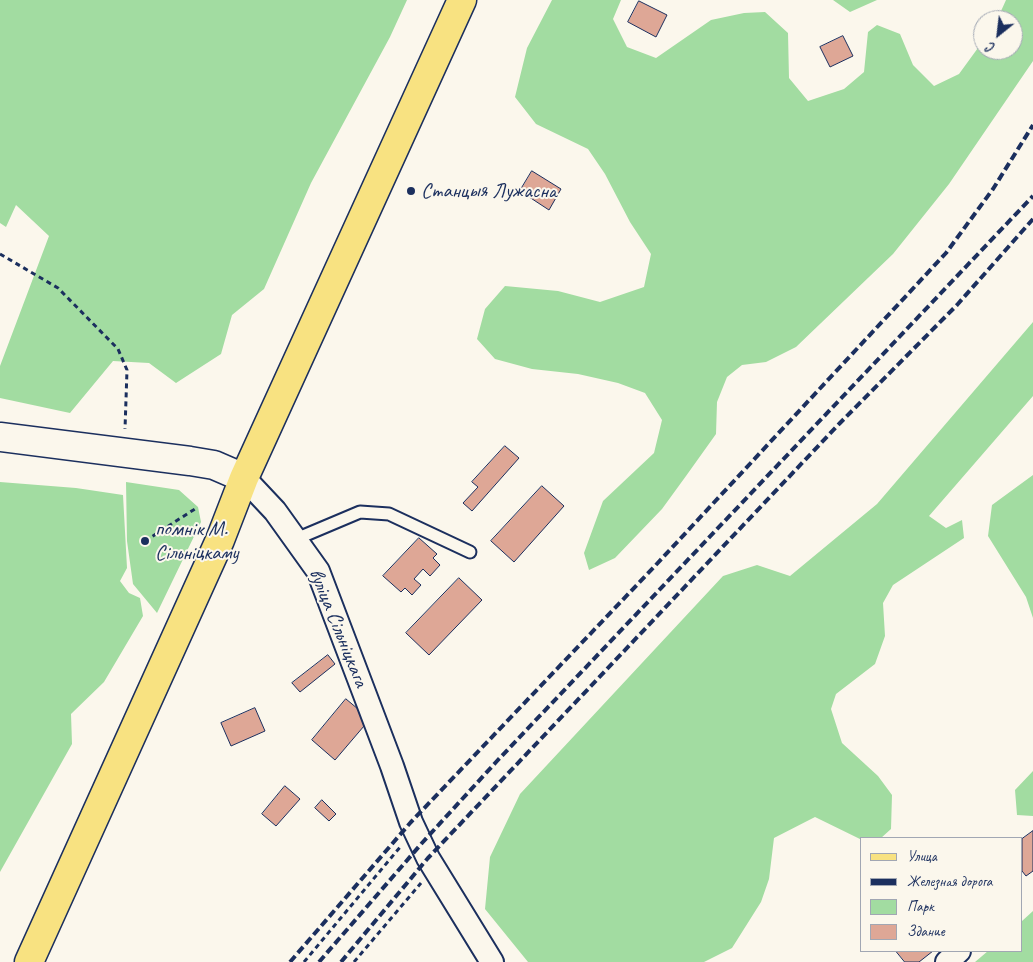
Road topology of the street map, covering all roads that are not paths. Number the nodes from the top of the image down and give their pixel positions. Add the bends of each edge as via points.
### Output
1 (462, 0) edge
2 (0, 437) edge
3 (244, 478) junction
4 (296, 540) junction
5 (470, 552) dead end
6 (958, 952) edge
7 (29, 962) edge
8 (492, 962) edge
9 (947, 962) edge

1 - 3 main road
2 - 3 main road via 214,465
3 - 4 street, вуліца Сільніцкага via 276,511
3 - 7 main road via 220,540
4 - 5 lane via 360,512 389,514
4 - 8 street, вуліца Сільніцкага via 318,571 428,858
6 - 9 street

